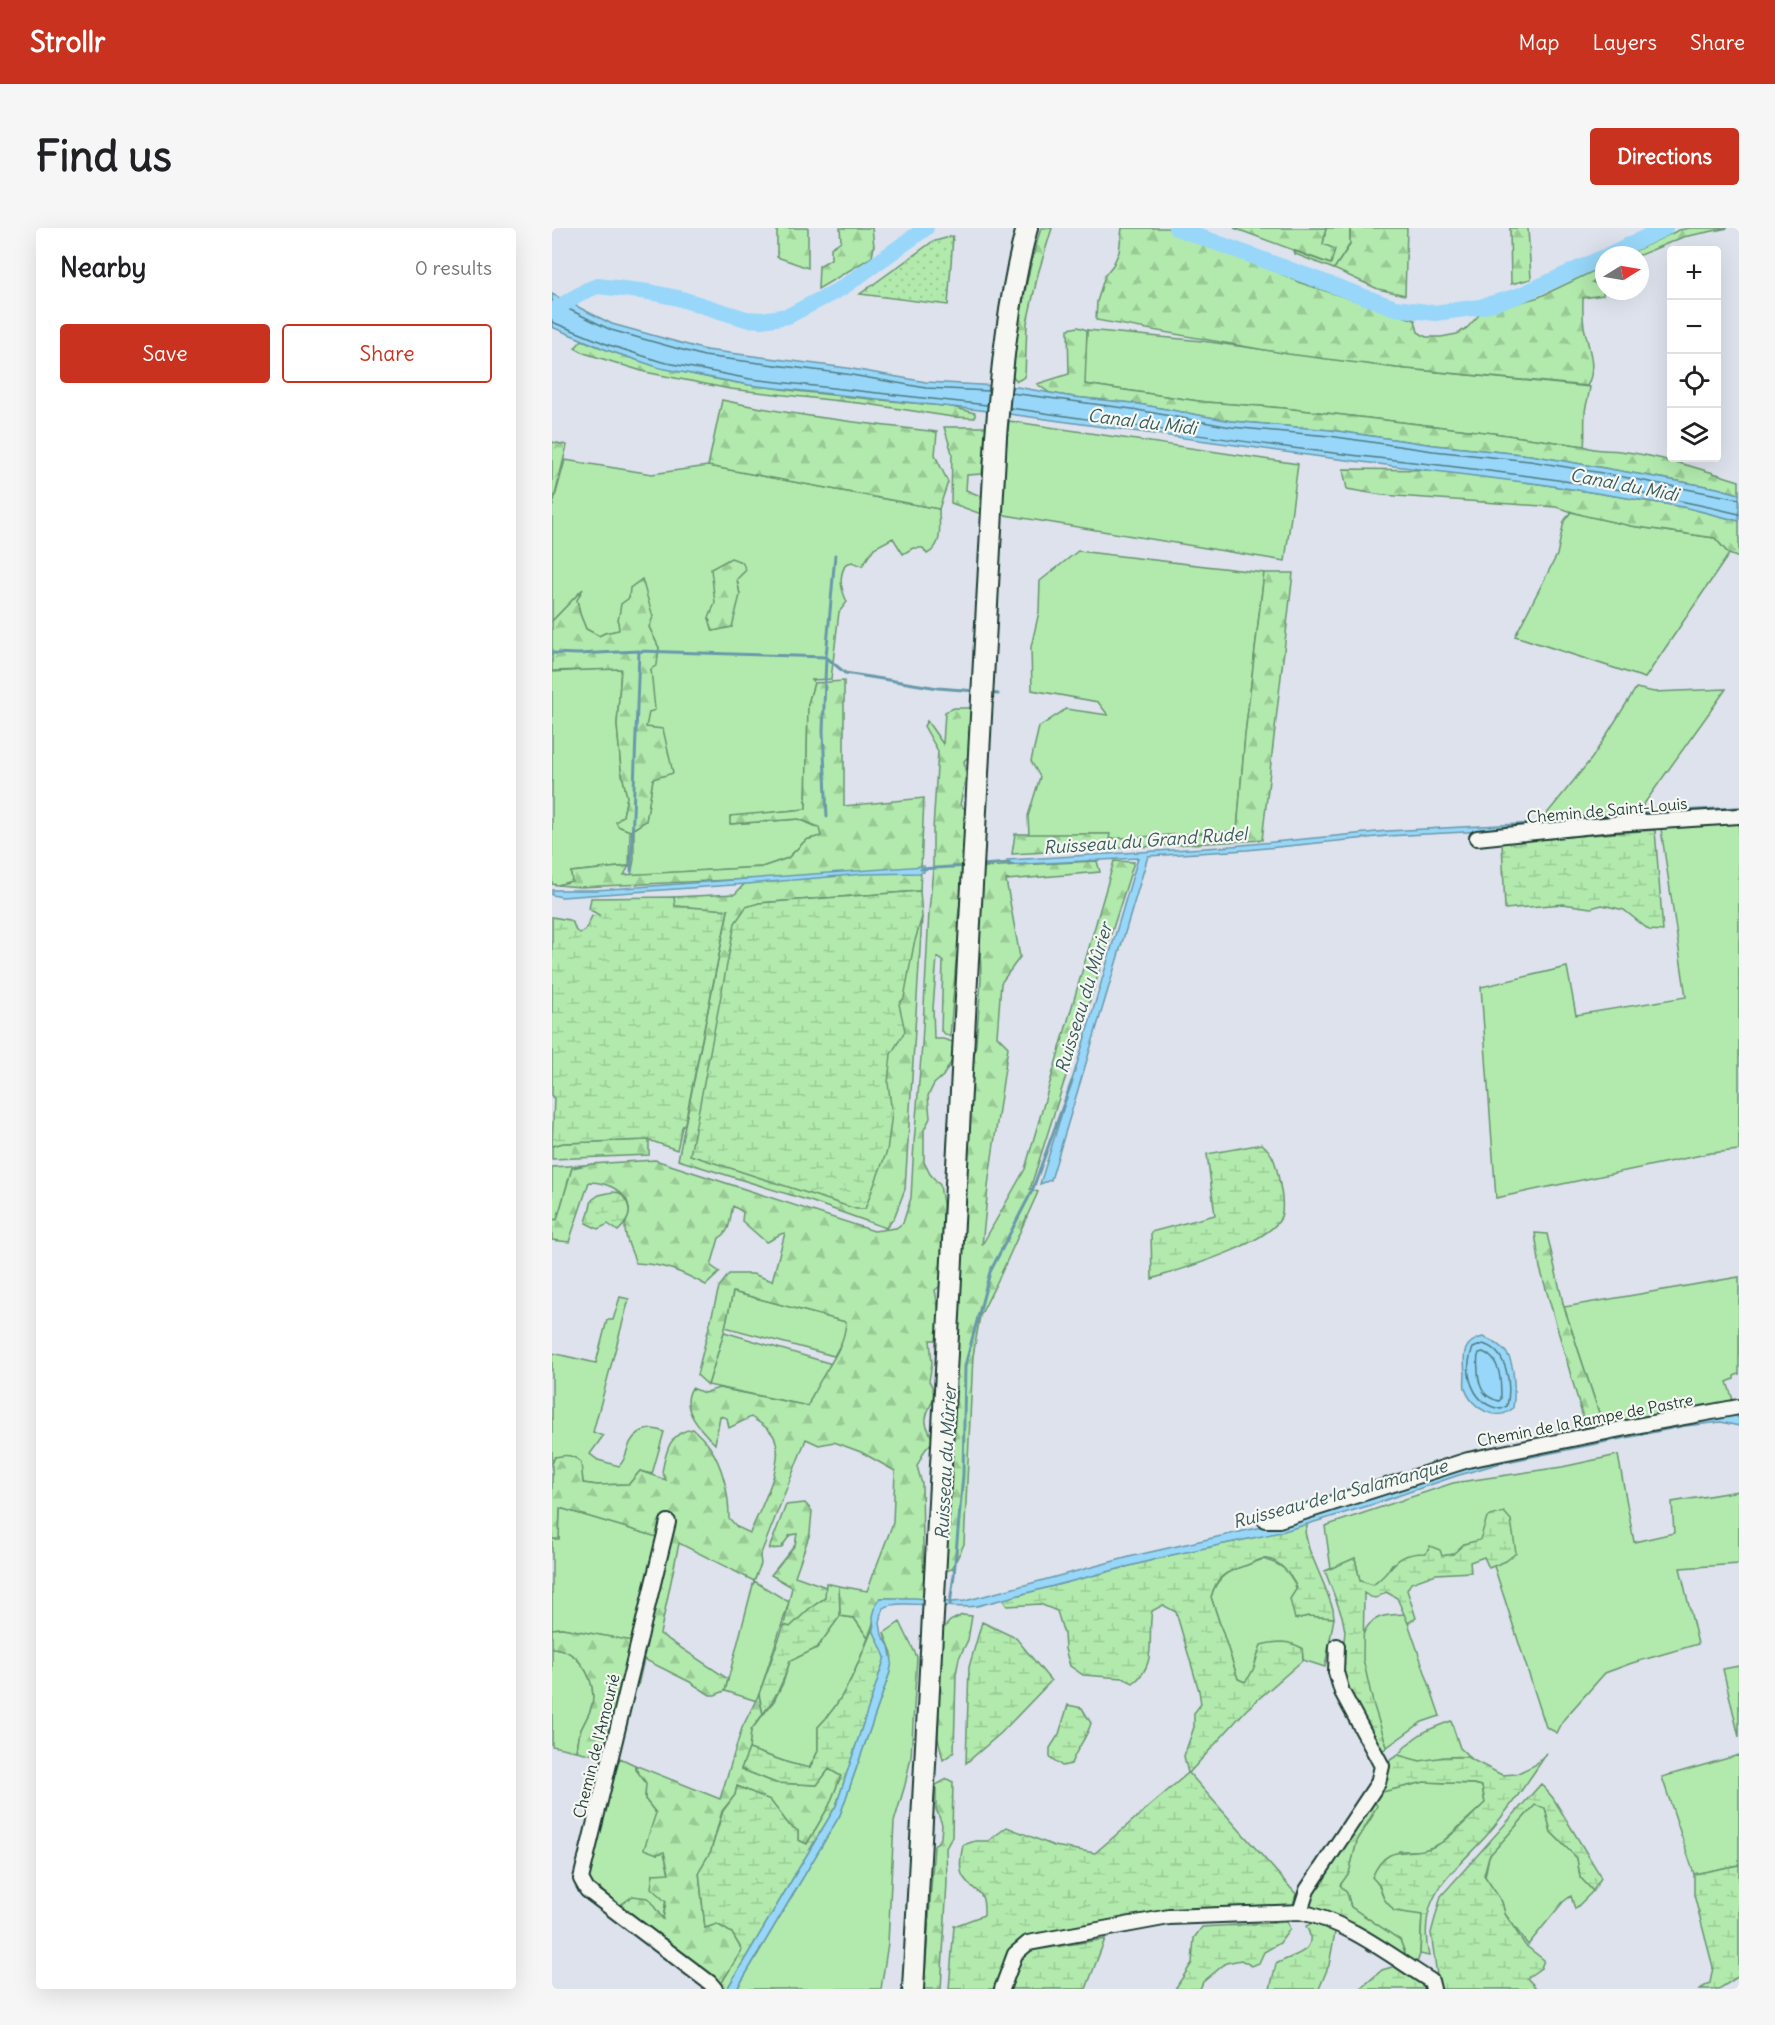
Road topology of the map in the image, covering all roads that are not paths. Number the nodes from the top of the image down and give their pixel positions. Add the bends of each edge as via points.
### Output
1 (1027, 228) edge
2 (1032, 228) edge
3 (1014, 291) junction
4 (1739, 816) edge
5 (1477, 837) dead end
6 (1739, 1407) edge
7 (1265, 1520) dead end
8 (668, 1522) dead end
9 (1337, 1646) dead end
10 (921, 1839) junction
11 (1300, 1912) junction
12 (715, 1989) edge
13 (901, 1989) edge
14 (915, 1989) edge
15 (1002, 1989) edge
16 (1432, 1989) edge

1 - 3 highway
2 - 3 highway
3 - 10 highway via 996,436
4 - 5 street, Chemin de Saint-Louis
6 - 7 street, Chemin de la Rampe de Pastre via 1468,1460 1279,1520
8 - 12 street, Chemin de l'Amourié via 581,1879 601,1902
9 - 11 street via 1336,1672 1342,1692 1382,1766 1381,1774 1307,1890
10 - 13 highway
10 - 14 highway
11 - 15 street via 1169,1917 1028,1943 1015,1954
11 - 16 street via 1340,1924 1431,1981

